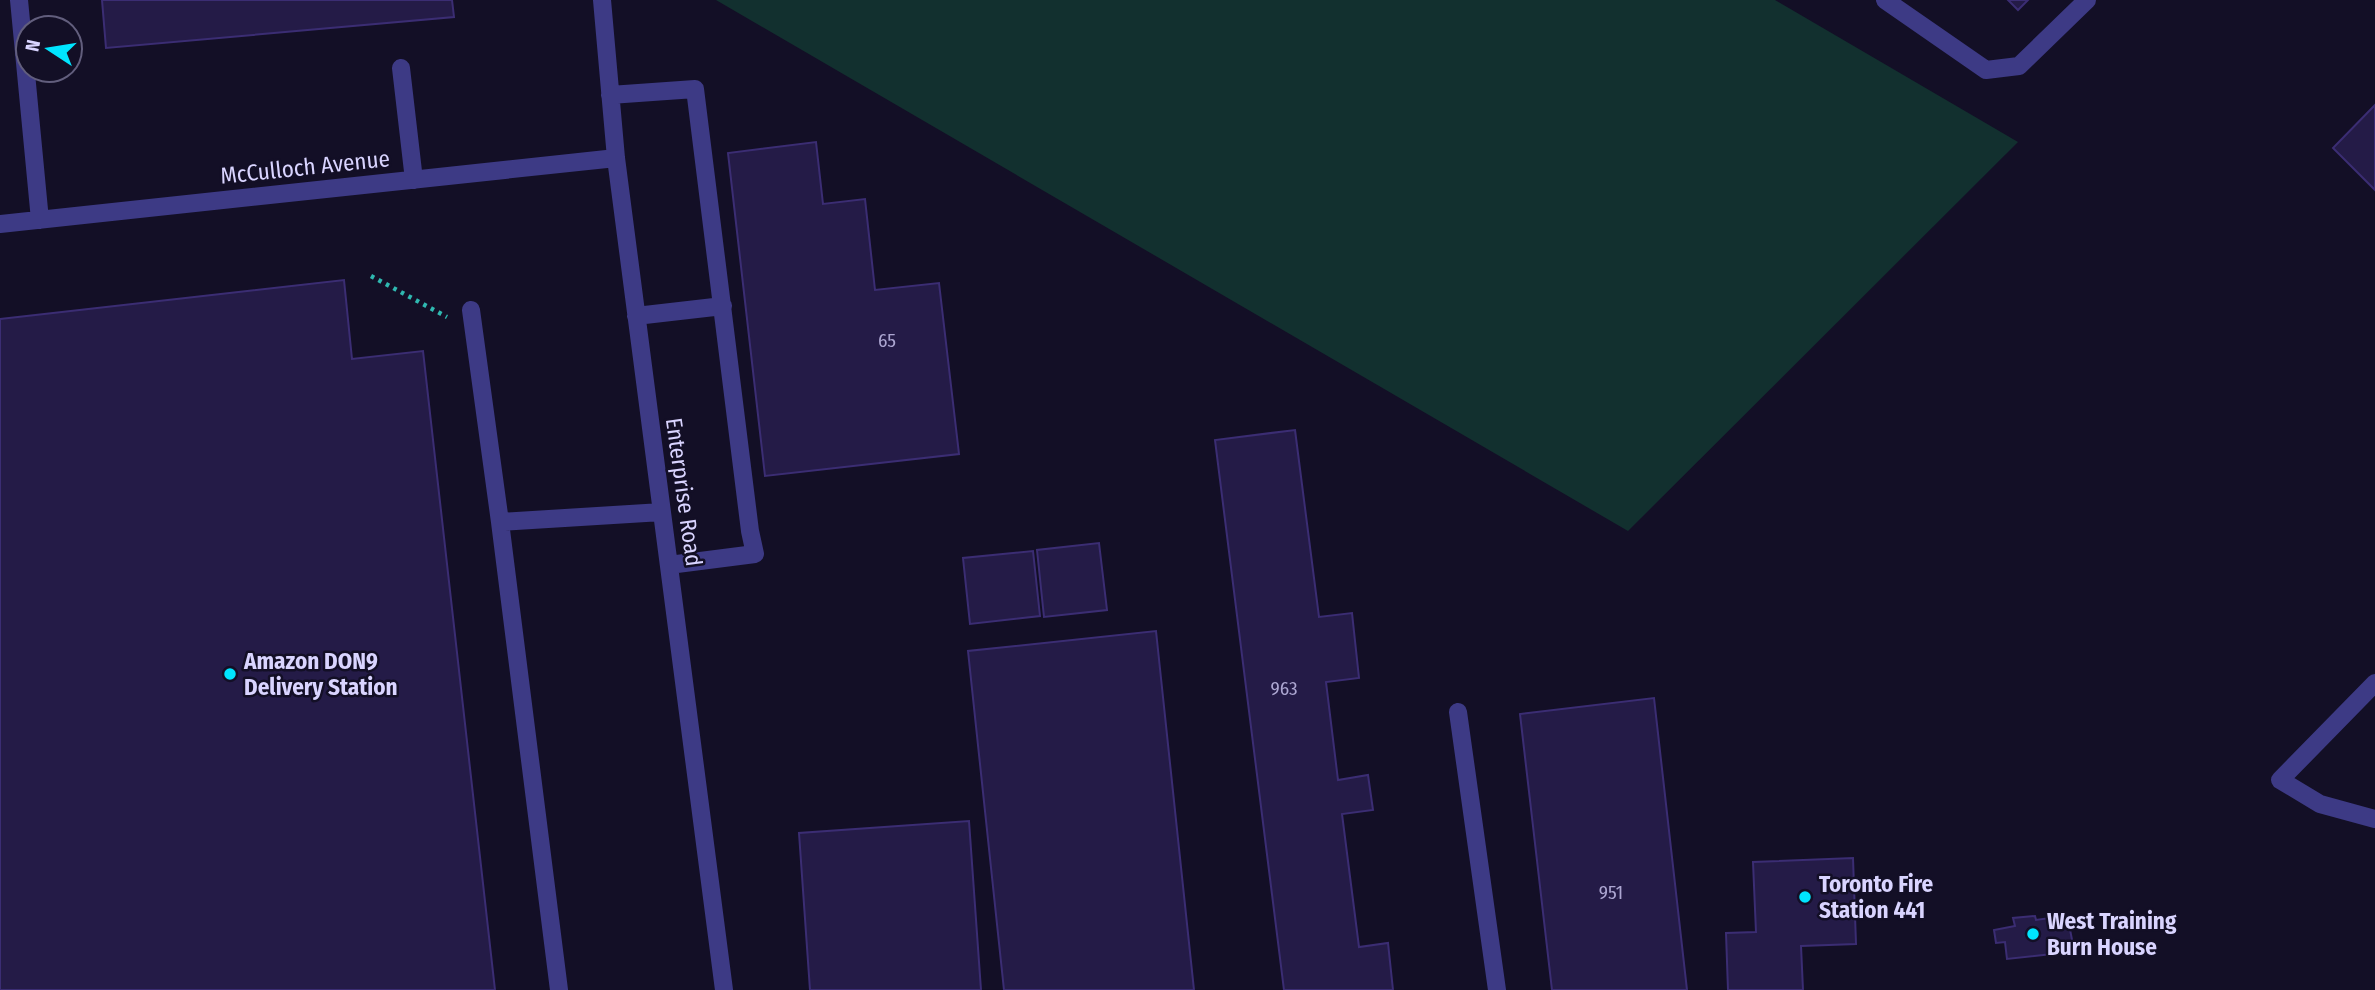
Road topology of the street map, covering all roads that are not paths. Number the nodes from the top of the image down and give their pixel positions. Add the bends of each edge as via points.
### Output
1 (19, 0) edge
2 (602, 0) edge
3 (1885, 0) edge
4 (2088, 0) edge
5 (401, 68) dead end
6 (610, 95) junction
7 (616, 158) junction
8 (414, 180) junction
9 (40, 220) junction
10 (0, 224) edge
11 (723, 306) junction
12 (471, 310) dead end
13 (636, 316) junction
14 (662, 512) junction
15 (500, 522) junction
16 (669, 565) junction
17 (2375, 683) edge
18 (1458, 712) dead end
19 (2375, 819) edge
20 (559, 990) edge
21 (724, 990) edge
22 (1497, 990) edge

1 - 9 street
2 - 6 street, Enterprise Road
3 - 4 street via 1986,70 2019,66
5 - 8 street
6 - 7 street, Enterprise Road
6 - 11 street via 695,89
7 - 8 street, McCulloch Avenue
7 - 13 street, Enterprise Road
8 - 9 street, McCulloch Avenue
9 - 10 street, McCulloch Avenue
11 - 13 street
11 - 16 street via 755,554
12 - 15 street
13 - 14 street, Enterprise Road
14 - 15 street
14 - 16 street, Enterprise Road
15 - 20 street
16 - 21 street, Enterprise Road
17 - 19 street via 2280,780 2320,804
18 - 22 street

